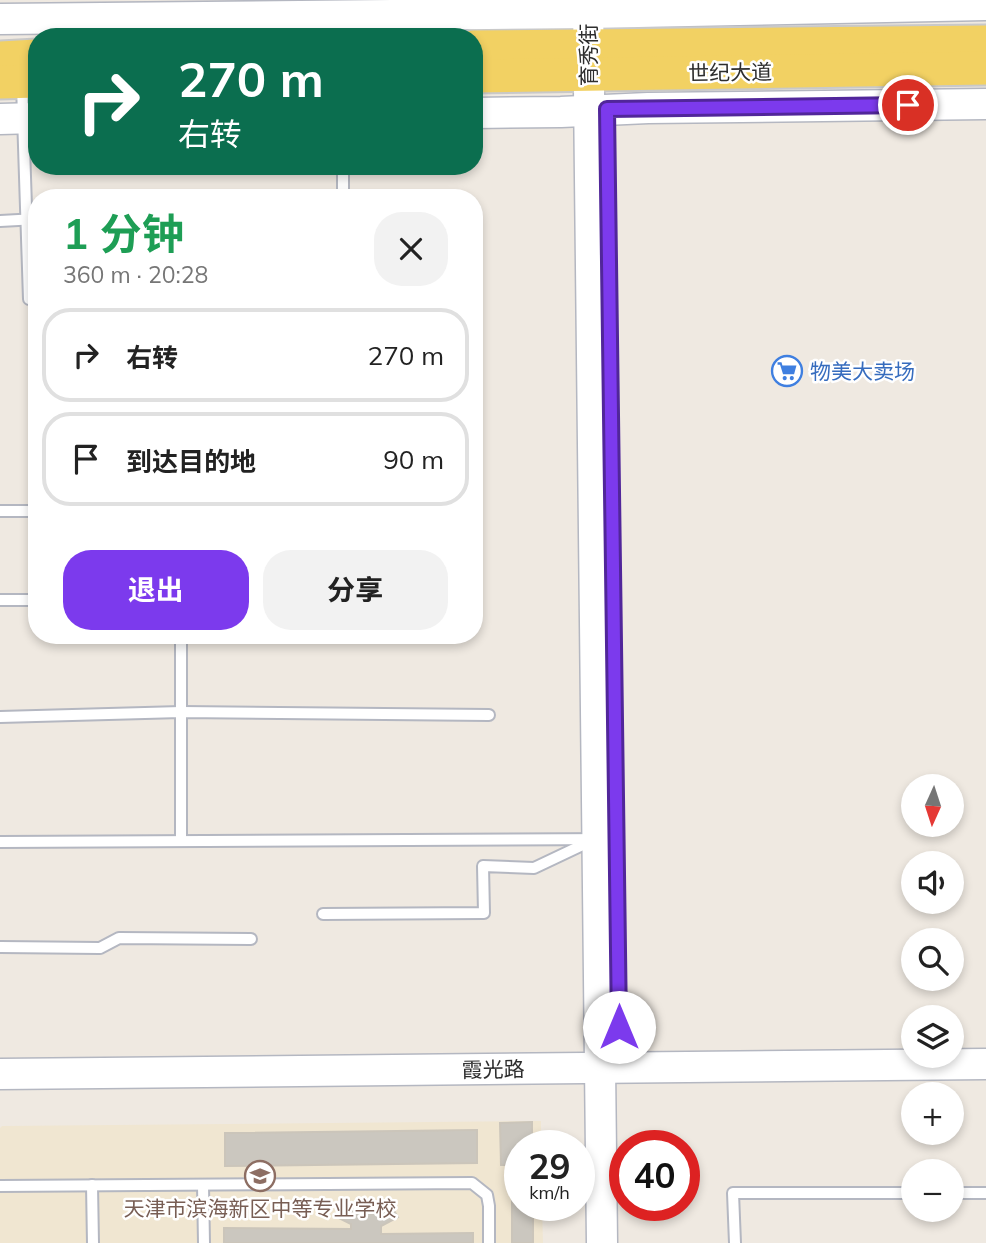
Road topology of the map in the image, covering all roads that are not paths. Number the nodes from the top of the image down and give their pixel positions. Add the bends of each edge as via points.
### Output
1 (986, 5) edge
2 (0, 19) edge
3 (384, 28) edge
4 (483, 30) edge
5 (597, 33) edge
6 (986, 42) edge
7 (483, 46) edge
8 (0, 58) edge
9 (986, 68) edge
10 (483, 73) edge
11 (24, 75) edge
12 (986, 104) edge
13 (598, 110) junction
14 (483, 113) edge
15 (20, 118) edge
16 (28, 189) edge
17 (28, 219) edge
18 (0, 221) edge
19 (0, 511) edge
20 (28, 511) edge
21 (0, 600) edge
22 (28, 600) edge
23 (181, 644) edge
24 (181, 712) junction
25 (489, 715) dead end
26 (0, 717) edge
27 (607, 839) junction
28 (181, 841) junction
29 (0, 842) edge
30 (323, 915) dead end
31 (251, 939) dead end
32 (0, 947) edge
33 (964, 1049) edge
34 (986, 1049) edge
35 (901, 1050) edge
36 (0, 1059) edge
37 (610, 1061) junction
38 (986, 1064) edge
39 (0, 1074) edge
40 (0, 1185) edge
41 (92, 1185) junction
42 (203, 1185) junction
43 (901, 1193) edge
44 (964, 1193) edge
45 (986, 1193) edge
46 (93, 1243) edge
47 (204, 1243) edge
48 (489, 1243) edge
49 (602, 1243) edge
50 (619, 1243) edge
51 (735, 1243) edge

1 - 5 street
2 - 3 street
4 - 5 street
5 - 6 main road, 世纪大道
5 - 7 main road, 世纪大道
5 - 9 main road, 世纪大道
5 - 10 main road, 世纪大道
5 - 13 street, 育秀街
8 - 11 main road
11 - 15 lane
12 - 13 street
13 - 14 street
13 - 27 street, 育秀街
15 - 16 lane
17 - 18 lane
19 - 20 lane
21 - 22 lane
23 - 24 lane
24 - 25 lane
24 - 26 lane
24 - 28 lane
27 - 28 lane
27 - 30 lane via 534,867 483,866 484,913
27 - 37 street, 育秀街
28 - 29 lane
31 - 32 lane via 119,938 100,948
33 - 34 street
35 - 37 street, 霞光路
36 - 37 street, 霞光路
37 - 38 street, 霞光路
37 - 39 street, 霞光路
37 - 49 street, 育秀街
37 - 50 street, 育秀街
40 - 41 lane
41 - 42 lane
41 - 46 lane
42 - 47 lane
42 - 48 lane via 472,1183 487,1195
43 - 51 lane via 733,1193
44 - 45 lane

